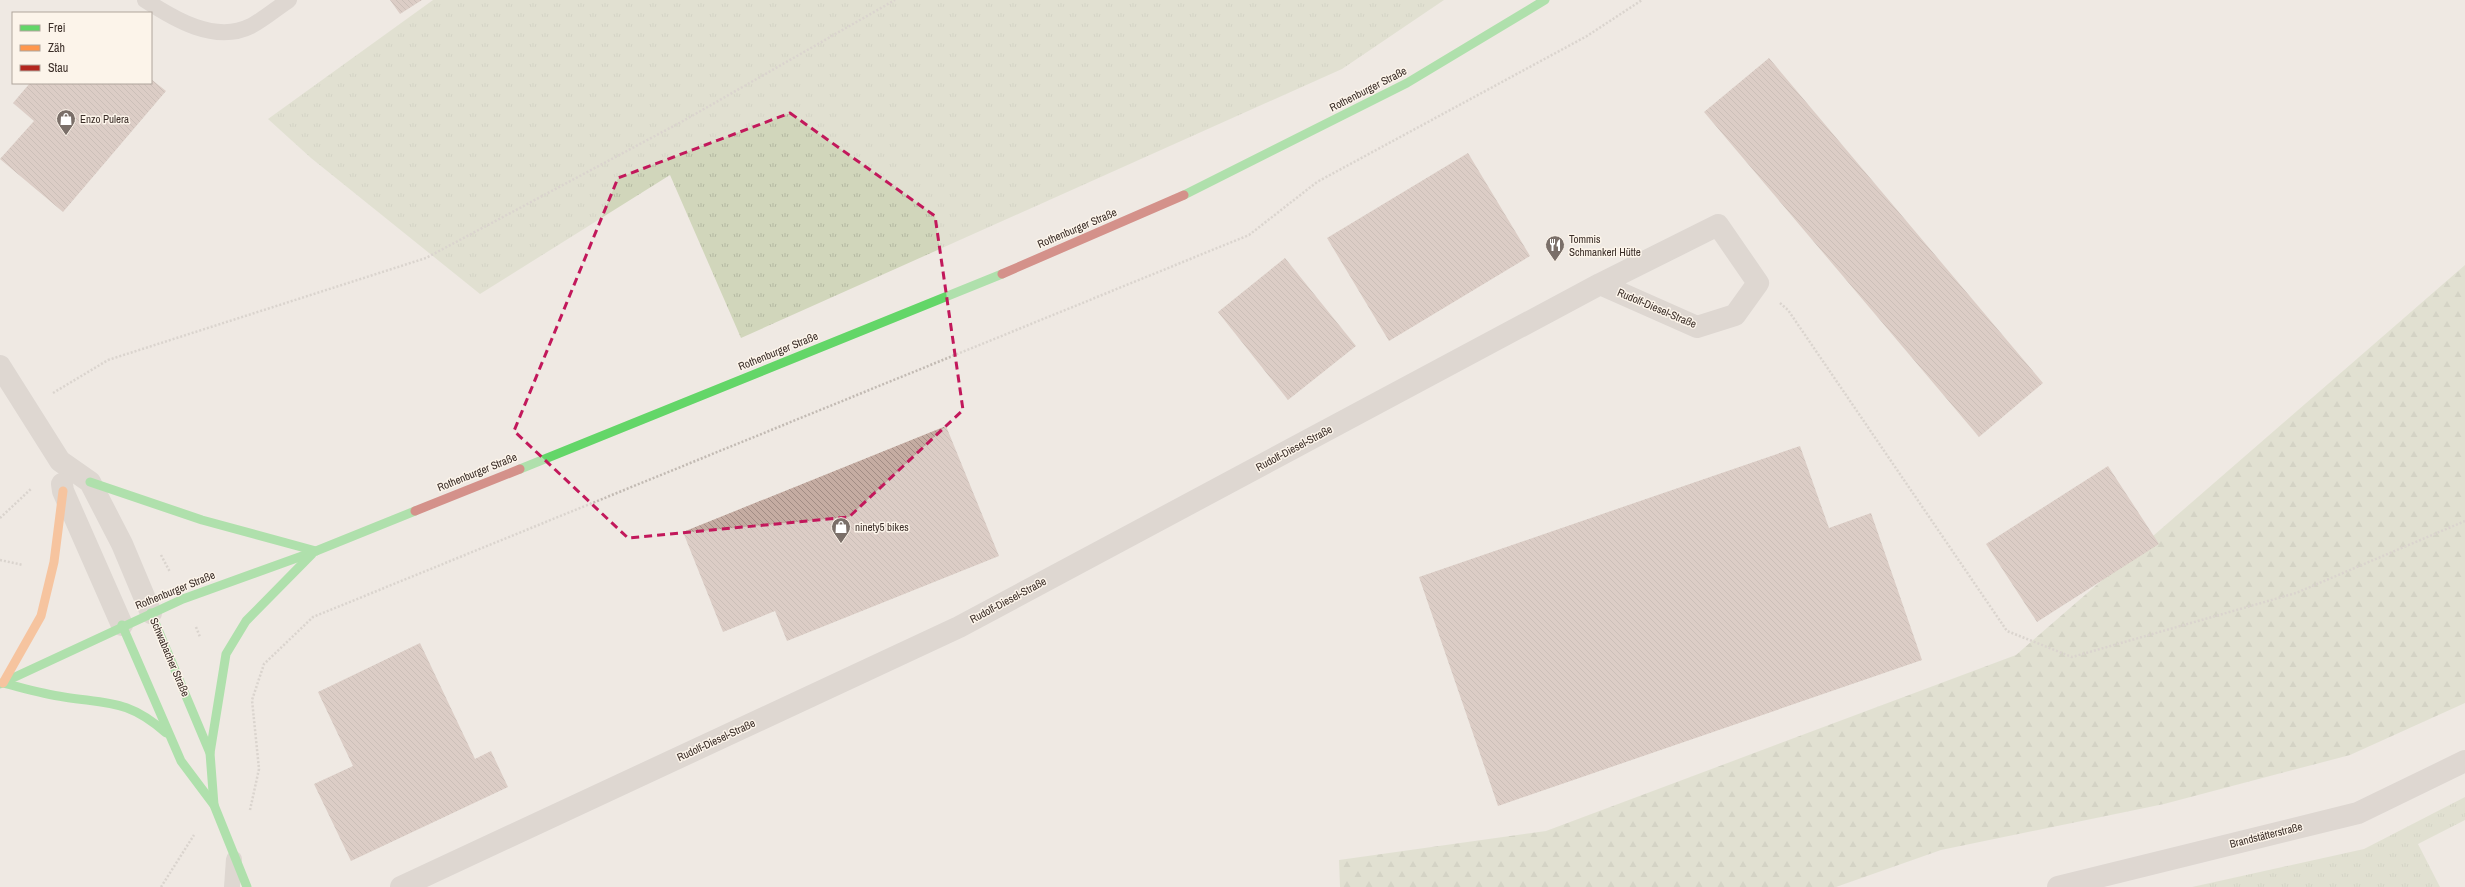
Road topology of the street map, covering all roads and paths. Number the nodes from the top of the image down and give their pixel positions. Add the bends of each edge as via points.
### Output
1 (145, 0) edge
2 (289, 0) edge
3 (895, 0) edge
4 (1545, 0) edge
5 (1642, 0) edge
6 (1758, 282) junction
7 (1600, 284) junction
8 (0, 366) edge
9 (26, 410) junction
10 (60, 461) junction
11 (90, 482) junction
12 (63, 491) junction
13 (0, 518) edge
14 (2465, 521) edge
15 (316, 551) junction
16 (160, 553) dead end
17 (183, 598) junction
18 (151, 613) junction
19 (122, 625) junction
20 (202, 642) dead end
21 (1, 684) edge
22 (168, 735) junction
23 (210, 753) junction
24 (2465, 761) edge
25 (214, 805) junction
26 (252, 816) dead end
27 (234, 853) junction
28 (161, 887) edge
29 (232, 887) edge
30 (247, 887) edge
31 (401, 887) edge
32 (2058, 887) edge

1 - 2 lane via 202,29 231,32 250,26
3 - 9 path via 683,121 426,258 108,360
4 - 15 main road, Rothenburger Straße via 1407,83 1199,188 986,281
5 - 26 path via 1587,36 1317,182 1249,235 313,617 264,664 252,700 259,769 250,809
6 - 7 street, Rudolf-Diesel-Straße via 1735,315 1697,327
6 - 7 street, Rudolf-Diesel-Straße via 1718,225
6 - 14 path via 1788,310 2007,631 2072,657 2296,593
7 - 31 street, Rudolf-Diesel-Straße via 959,627
8 - 9 street, Schwabacher Straße
9 - 10 street, Schwabacher Straße
10 - 11 street, Schwabacher Straße
10 - 12 street, Schwabacher Straße
10 - 13 path
11 - 15 main road via 156,507 235,531
11 - 18 street, Schwabacher Straße via 122,544
12 - 19 street, Schwabacher Straße
12 - 21 main road via 54,562 41,616
15 - 17 main road, Rothenburger Straße
15 - 23 main road via 246,621 226,654
16 - 17 path
17 - 18 main road, Rothenburger Straße
17 - 20 path
18 - 19 main road, Rothenburger Straße
18 - 23 main road, Schwabacher Straße
19 - 21 main road, Rothenburger Straße
19 - 22 main road, Schwabacher Straße
21 - 22 main road via 128,707 148,718
22 - 25 main road, Schwabacher Straße via 180,761
23 - 25 main road, Schwabacher Straße
24 - 32 street, Brandstätterstraße via 2358,813
25 - 27 main road, Schwabacher Straße
25 - 28 path
27 - 29 lane
27 - 30 main road, Schwabacher Straße

